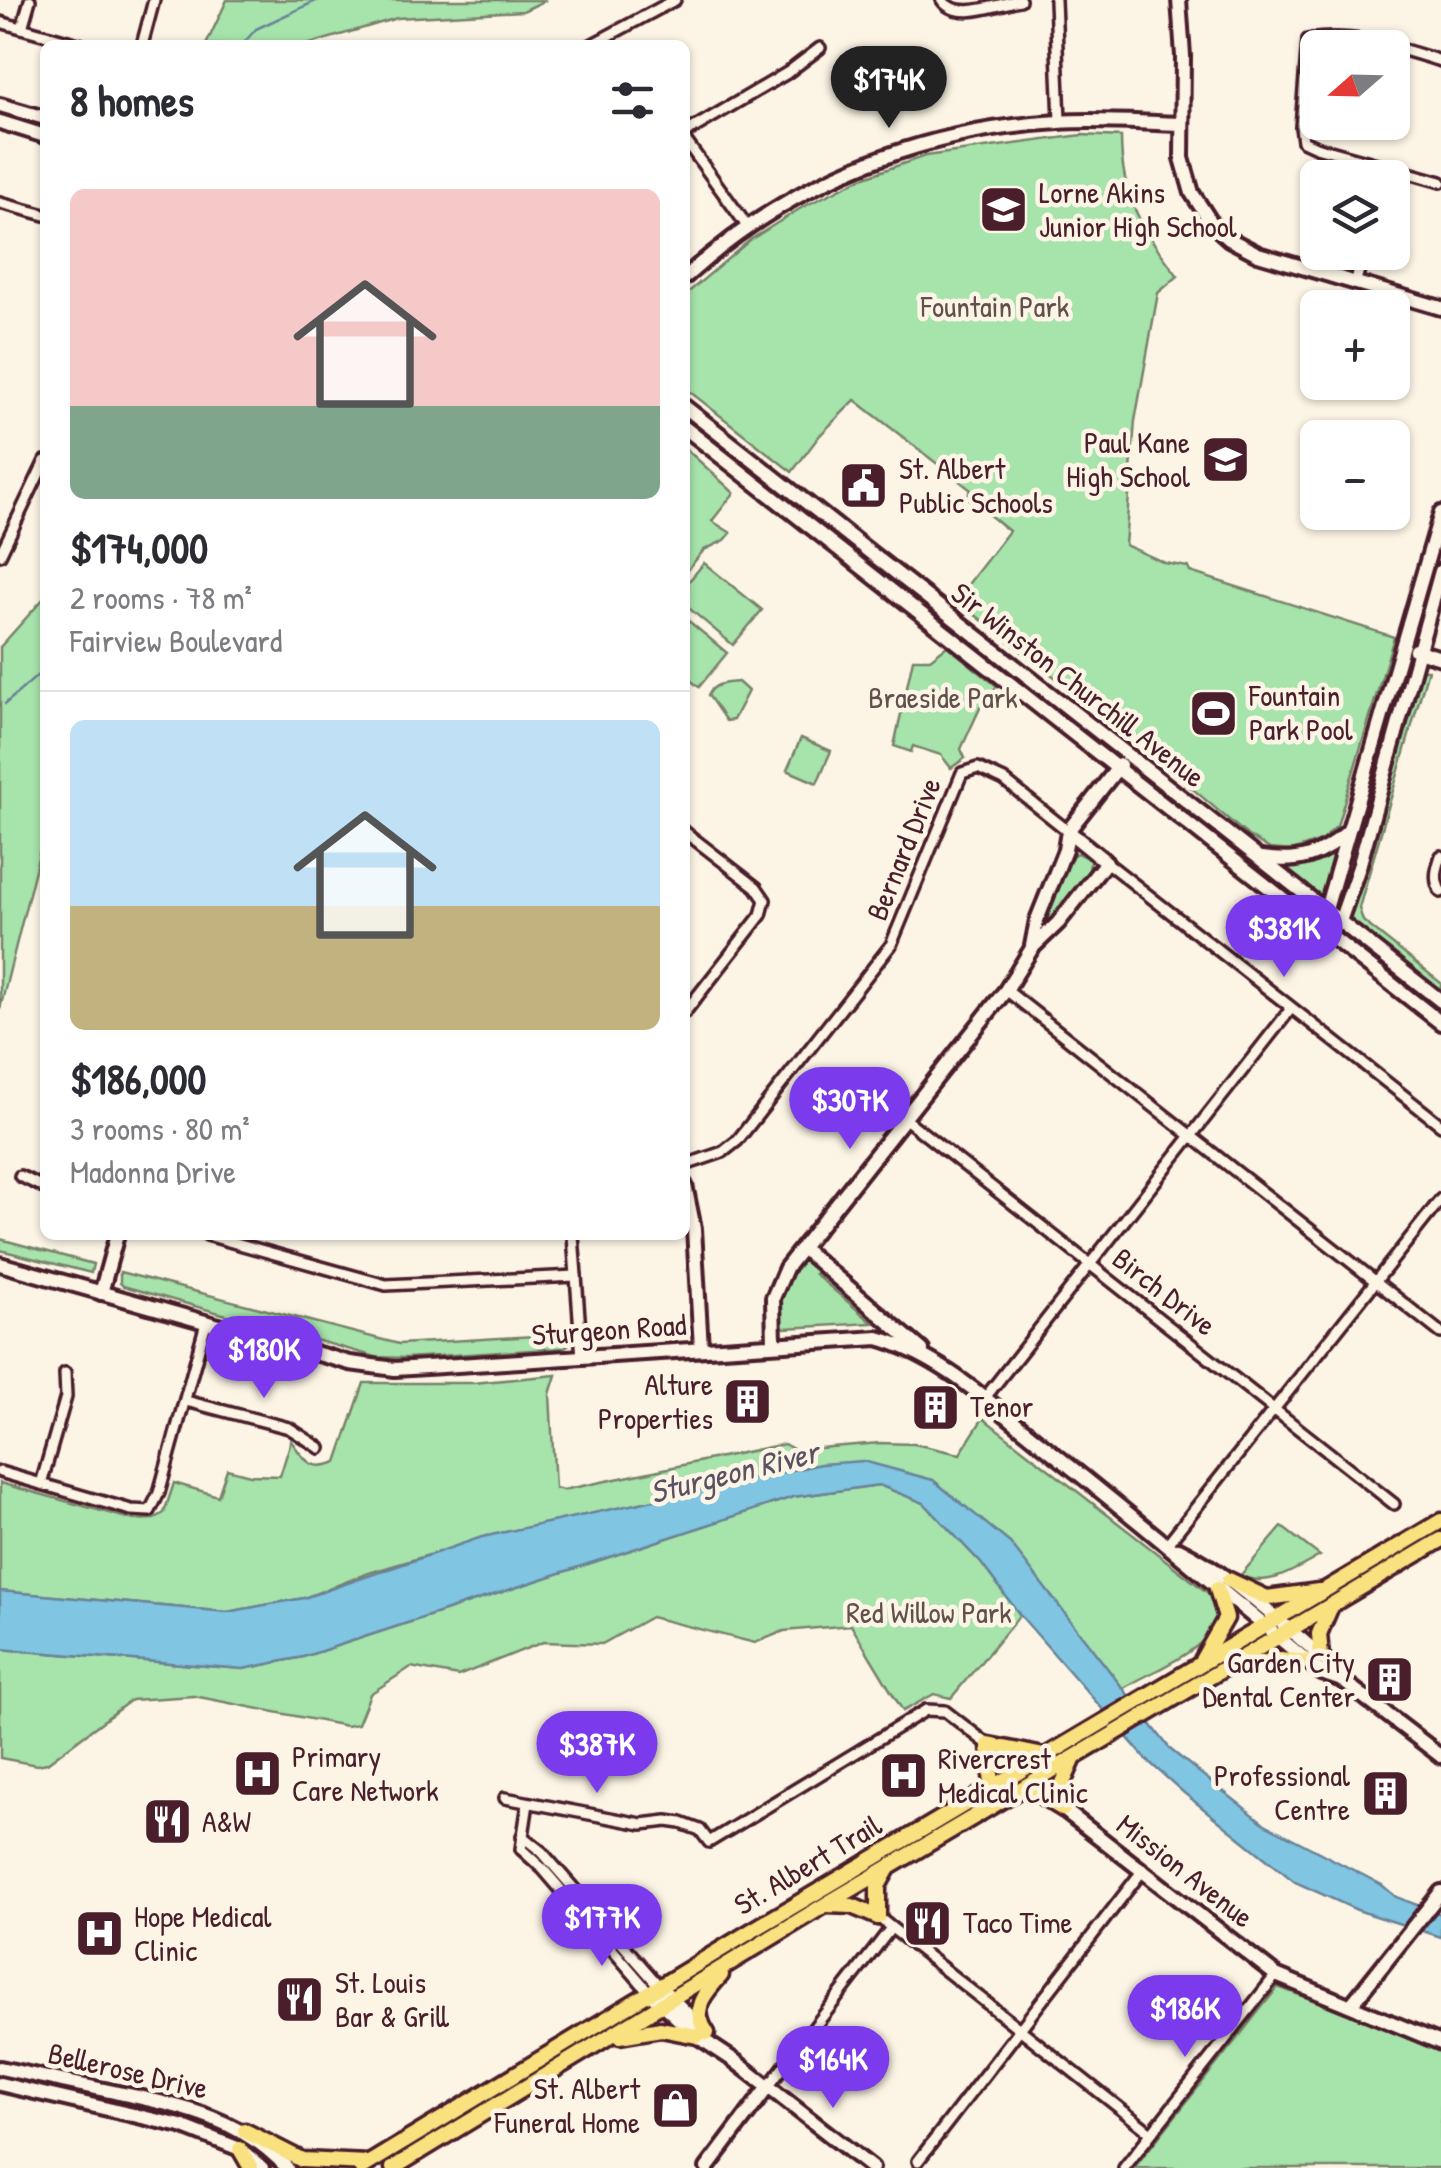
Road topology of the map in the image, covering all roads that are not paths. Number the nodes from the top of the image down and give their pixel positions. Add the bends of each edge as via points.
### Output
1 (30, 0) edge
2 (154, 0) edge
3 (676, 0) edge
4 (942, 0) edge
5 (1020, 0) edge
6 (1055, 0) edge
7 (1179, 0) edge
8 (0, 22) edge
9 (22, 28) junction
10 (610, 36) junction
11 (64, 40) edge
12 (143, 40) edge
13 (602, 40) edge
14 (613, 40) edge
15 (820, 48) dead end
16 (1441, 60) edge
17 (0, 106) edge
18 (40, 117) edge
19 (0, 122) edge
20 (1060, 122) junction
21 (1181, 124) junction
22 (690, 129) edge
23 (40, 134) edge
24 (690, 147) edge
25 (1352, 160) edge
26 (1410, 177) edge
27 (1441, 182) edge
28 (0, 203) edge
29 (40, 215) edge
30 (747, 226) junction
31 (1359, 270) edge
32 (690, 273) edge
33 (1355, 284) junction
34 (1441, 308) edge
35 (690, 411) edge
36 (690, 432) edge
37 (40, 471) edge
38 (1441, 513) edge
39 (0, 555) edge
40 (1441, 572) edge
41 (1404, 648) junction
42 (1420, 652) junction
43 (1441, 658) edge
44 (1127, 755) junction
45 (1118, 768) junction
46 (1350, 829) junction
47 (1068, 832) junction
48 (690, 836) edge
49 (1256, 856) junction
50 (1441, 856) edge
51 (1106, 862) junction
52 (1441, 892) edge
53 (1326, 910) junction
54 (1340, 921) junction
55 (1320, 928) junction
56 (1334, 939) junction
57 (1032, 948) junction
58 (1006, 990) junction
59 (1441, 1001) edge
60 (690, 1006) edge
61 (1290, 1010) junction
62 (1441, 1023) edge
63 (903, 1118) junction
64 (1441, 1125) edge
65 (1192, 1136) junction
66 (690, 1163) edge
67 (20, 1176) dead end
68 (40, 1186) edge
69 (1441, 1198) edge
70 (690, 1209) edge
71 (116, 1240) edge
72 (241, 1240) edge
73 (573, 1240) edge
74 (802, 1248) junction
75 (0, 1264) edge
76 (1090, 1266) junction
77 (576, 1276) junction
78 (1376, 1282) junction
79 (102, 1293) junction
80 (206, 1323) junction
81 (1441, 1333) edge
82 (774, 1344) junction
83 (700, 1348) junction
84 (582, 1358) junction
85 (931, 1358) junction
86 (66, 1372) dead end
87 (984, 1399) junction
88 (186, 1401) junction
89 (1274, 1410) junction
90 (320, 1448) dead end
91 (0, 1472) edge
92 (42, 1484) junction
93 (1394, 1504) dead end
94 (1441, 1520) edge
95 (1441, 1540) edge
96 (1167, 1544) junction
97 (1223, 1584) junction
98 (1324, 1590) junction
99 (1331, 1606) junction
100 (1270, 1622) junction
101 (1283, 1633) junction
102 (1315, 1659) junction
103 (1200, 1664) junction
104 (1220, 1672) junction
105 (989, 1745) junction
106 (1044, 1756) junction
107 (1441, 1756) edge
108 (1074, 1758) junction
109 (1026, 1786) junction
110 (992, 1788) junction
111 (505, 1798) dead end
112 (528, 1803) junction
113 (1064, 1809) junction
114 (522, 1836) junction
115 (888, 1868) junction
116 (1143, 1870) junction
117 (1439, 1894) edge
118 (826, 1905) junction
119 (590, 1908) junction
120 (878, 1917) junction
121 (585, 1919) junction
122 (891, 1928) junction
123 (731, 1963) junction
124 (1276, 1975) junction
125 (654, 1990) junction
126 (666, 2002) junction
127 (1351, 2004) junction
128 (1020, 2031) junction
129 (702, 2035) junction
130 (604, 2040) junction
131 (1441, 2043) edge
132 (0, 2068) edge
133 (0, 2084) edge
134 (768, 2087) junction
135 (246, 2131) junction
136 (1151, 2133) junction
137 (240, 2150) junction
138 (918, 2161) dead end
139 (365, 2166) edge
140 (251, 2168) edge
141 (262, 2168) edge
142 (288, 2168) edge
143 (393, 2168) edge
144 (708, 2168) edge
145 (872, 2168) edge
146 (1124, 2168) edge

1 - 9 street
2 - 12 street
3 - 10 street
4 - 5 street via 958,12
6 - 20 street
7 - 21 main road
8 - 9 street
9 - 11 street
10 - 13 street
10 - 14 street
15 - 22 street
16 - 25 street via 1366,39 1308,40 1302,141
17 - 18 main road
19 - 23 main road
20 - 21 main road
20 - 30 main road via 972,131 893,152 815,185
21 - 33 main road via 1187,182 1221,232 1258,254
24 - 30 street
26 - 27 street
28 - 29 street
30 - 32 main road
31 - 33 street
33 - 34 main road
35 - 44 main road, Sir Winston Churchill Avenue
36 - 45 main road, Sir Winston Churchill Avenue
37 - 39 street
38 - 41 main road
40 - 42 main road
41 - 42 main road
41 - 46 main road
42 - 43 main road
42 - 54 main road
44 - 45 main road
44 - 49 main road, Sir Winston Churchill Avenue
45 - 47 main road
45 - 55 main road, Sir Winston Churchill Avenue
46 - 49 main road via 1315,856
46 - 53 main road
47 - 51 main road
47 - 57 main road
47 - 66 street, Bernard Drive via 1004,780 978,768 962,773 891,945 737,1141
48 - 60 street via 766,900 762,916
49 - 53 main road, Sir Winston Churchill Avenue
50 - 52 street
51 - 57 main road
51 - 61 street
53 - 54 main road, Sir Winston Churchill Avenue
53 - 55 main road
54 - 56 main road
54 - 59 main road, Sir Winston Churchill Avenue
55 - 56 main road, Sir Winston Churchill Avenue
56 - 62 main road, Sir Winston Churchill Avenue
57 - 58 main road
58 - 63 main road
58 - 65 street
61 - 64 street
61 - 65 street
63 - 74 main road
63 - 76 street, Birch Drive
65 - 76 street
65 - 78 street
67 - 68 street
69 - 78 street
70 - 83 main road
71 - 79 main road
72 - 77 street via 386,1285
73 - 77 street
74 - 82 main road via 775,1290
74 - 85 main road
75 - 79 main road, Sturgeon Road
76 - 87 street
76 - 89 street, Birch Drive
77 - 84 street
78 - 81 street
78 - 89 street
79 - 80 main road, Sturgeon Road
80 - 84 main road, Sturgeon Road via 368,1367
80 - 88 street
82 - 83 main road, Sturgeon Road
82 - 85 main road, Sturgeon Road via 878,1338
83 - 84 main road, Sturgeon Road
85 - 87 main road, Sturgeon Road
86 - 92 street via 66,1396
87 - 96 main road, Sturgeon Road
88 - 90 street via 289,1428
88 - 92 street via 150,1512
89 - 93 street, Birch Drive
89 - 96 street
91 - 92 street
94 - 98 main road, St. Albert Trail
95 - 99 main road, St. Albert Trail
96 - 97 main road, Sturgeon Road via 1200,1559
97 - 98 main road via 1266,1598
97 - 100 main road, Sturgeon Road
97 - 103 main road via 1226,1618
98 - 100 main road, St. Albert Trail
99 - 101 main road, St. Albert Trail
99 - 102 main road
100 - 101 main road, Sturgeon Road
100 - 103 main road, St. Albert Trail
101 - 102 main road, Sturgeon Road
101 - 104 main road, St. Albert Trail
102 - 104 main road via 1280,1658
102 - 107 main road, Sturgeon Road via 1332,1664 1342,1680
103 - 106 main road, St. Albert Trail
104 - 108 main road, St. Albert Trail
105 - 106 main road
105 - 110 main road
105 - 112 street via 945,1711 926,1710 709,1842 681,1823 642,1824
106 - 110 main road, St. Albert Trail
108 - 109 main road, St. Albert Trail
108 - 113 main road via 1062,1785
109 - 113 main road
109 - 115 main road, St. Albert Trail
110 - 125 main road, St. Albert Trail
111 - 112 street
112 - 114 street
113 - 116 main road, Mission Avenue
114 - 119 street
114 - 121 street via 522,1849
115 - 118 main road, St. Albert Trail
115 - 120 main road via 878,1886
116 - 124 main road, Mission Avenue
116 - 128 street
117 - 127 main road
118 - 120 main road
118 - 123 main road, St. Albert Trail
119 - 121 street
119 - 125 street
120 - 122 street
121 - 125 street
122 - 128 street
122 - 134 street
123 - 126 main road, St. Albert Trail
123 - 129 main road via 700,2001
124 - 127 main road, Mission Avenue
124 - 136 street
125 - 126 main road
125 - 139 main road, St. Albert Trail
126 - 129 main road
126 - 130 main road, St. Albert Trail
127 - 131 main road, Mission Avenue
128 - 136 street
128 - 138 street
129 - 130 main road via 661,2029
129 - 134 main road
130 - 143 main road, St. Albert Trail
132 - 135 main road, Bellerose Drive via 182,2107
133 - 137 main road, Bellerose Drive via 181,2126
134 - 144 main road
134 - 145 main road
135 - 139 main road via 302,2160
135 - 142 main road, Bellerose Drive
136 - 146 street
137 - 140 main road
137 - 141 main road, Bellerose Drive

